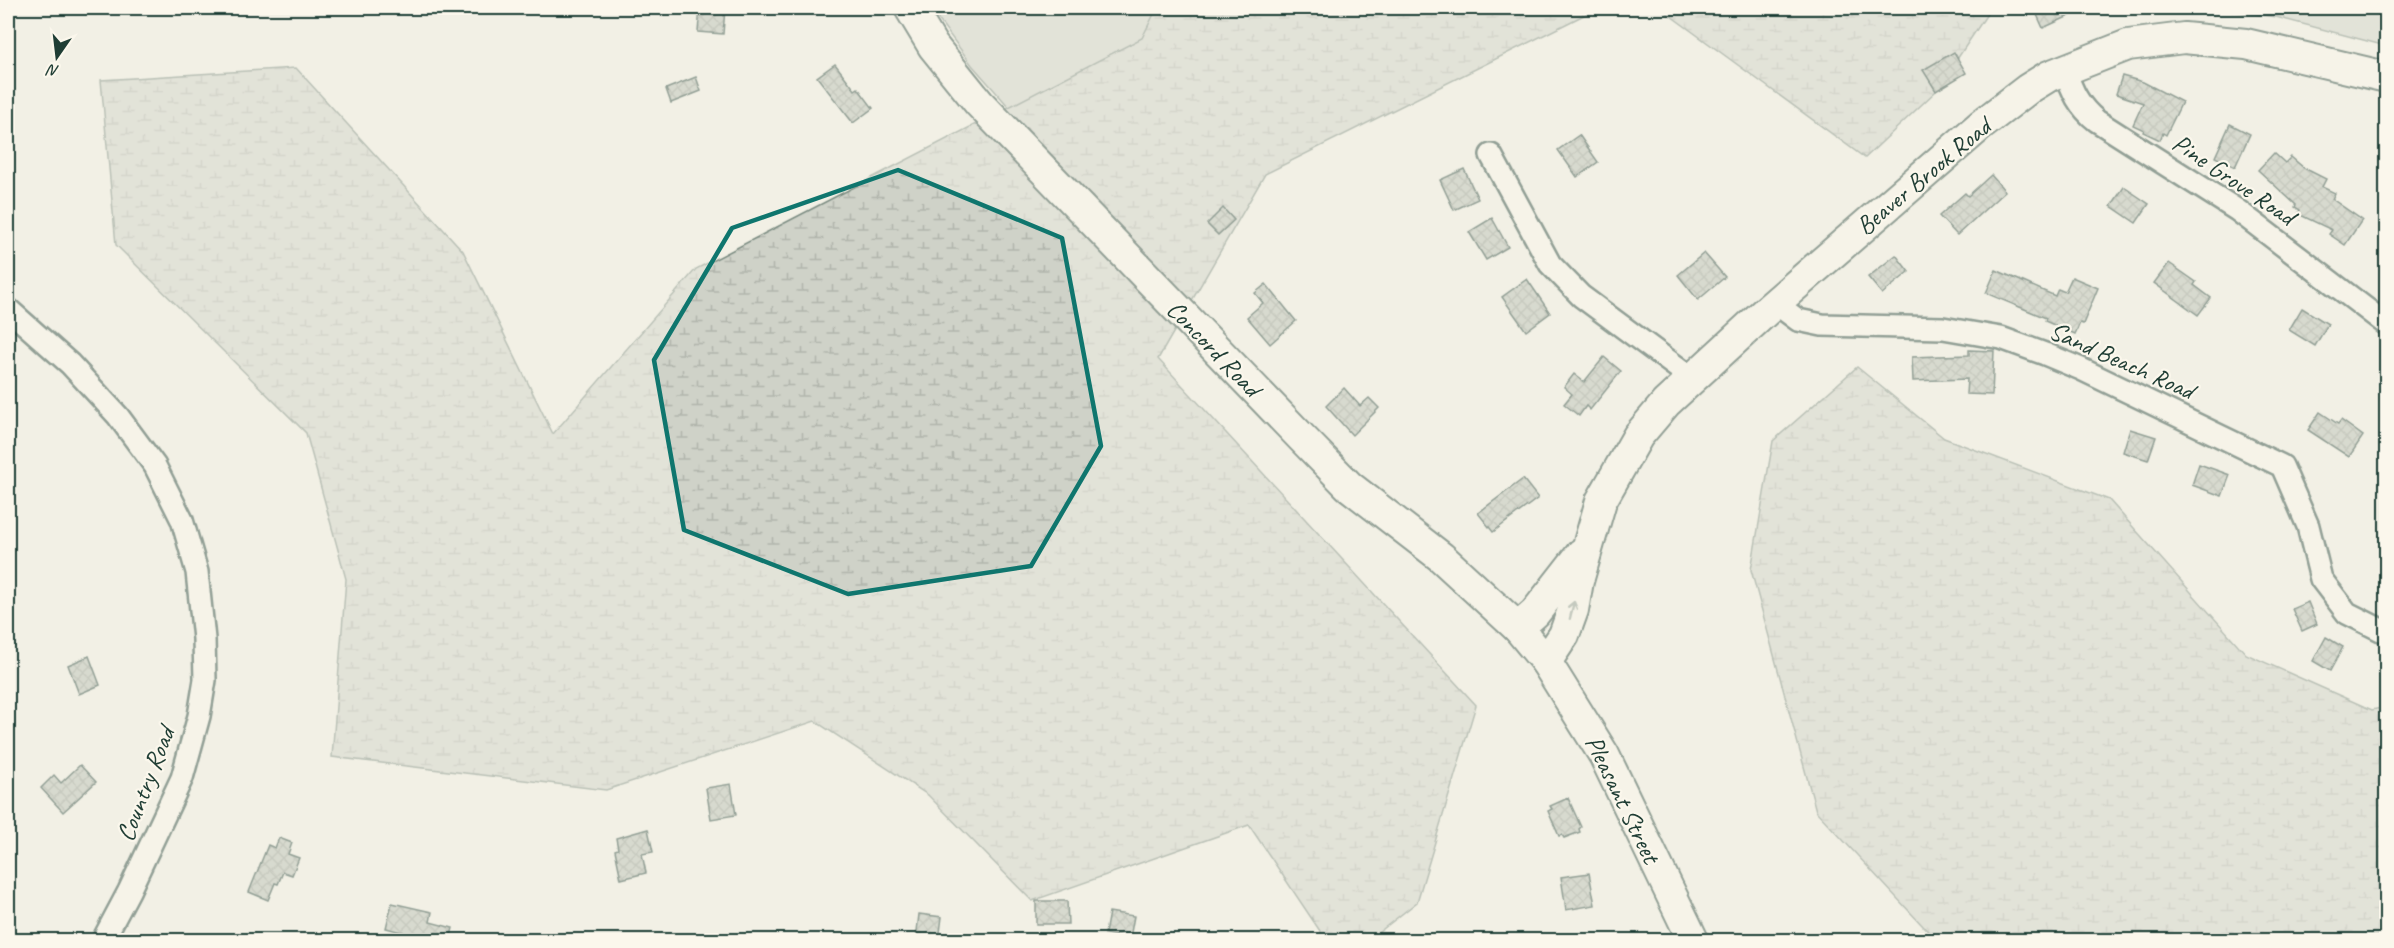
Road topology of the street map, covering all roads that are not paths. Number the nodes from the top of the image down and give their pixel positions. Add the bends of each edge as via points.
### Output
1 (910, 8) edge
2 (2066, 70) junction
3 (2386, 77) edge
4 (1491, 155) dead end
5 (1775, 303) junction
6 (8, 309) edge
7 (2386, 324) edge
8 (1693, 380) junction
9 (1587, 547) junction
10 (1518, 628) junction
11 (2381, 630) dead end
12 (1546, 662) junction
13 (102, 940) edge
14 (1693, 940) edge

1 - 10 street, Concord Road via 933,46 978,103 1300,437 1349,486 1441,557
2 - 3 street, Beaver Brook Road via 2128,45 2184,38 2246,44
2 - 5 street, Beaver Brook Road via 2028,89 1981,125
2 - 7 street, Pine Grove Road via 2084,111 2237,210
4 - 8 street via 1550,264 1581,296
5 - 8 street, Beaver Brook Road
5 - 11 street, Sand Beach Road via 1798,320 1822,326 1943,328 2001,338 2081,369 2282,466 2308,526 2321,579 2347,613
6 - 13 street, Country Road via 70,364 118,416 155,466 182,520 197,572 205,680 199,716 182,778
8 - 9 street, Beaver Brook Road via 1666,403 1638,436 1601,501
9 - 10 street, Beaver Brook Road via 1535,613
12 -> 9 street, Beaver Brook Road via 1564,635 1573,610
10 - 12 street, Concord Road
12 - 14 street, Pleasant Street via 1604,755

